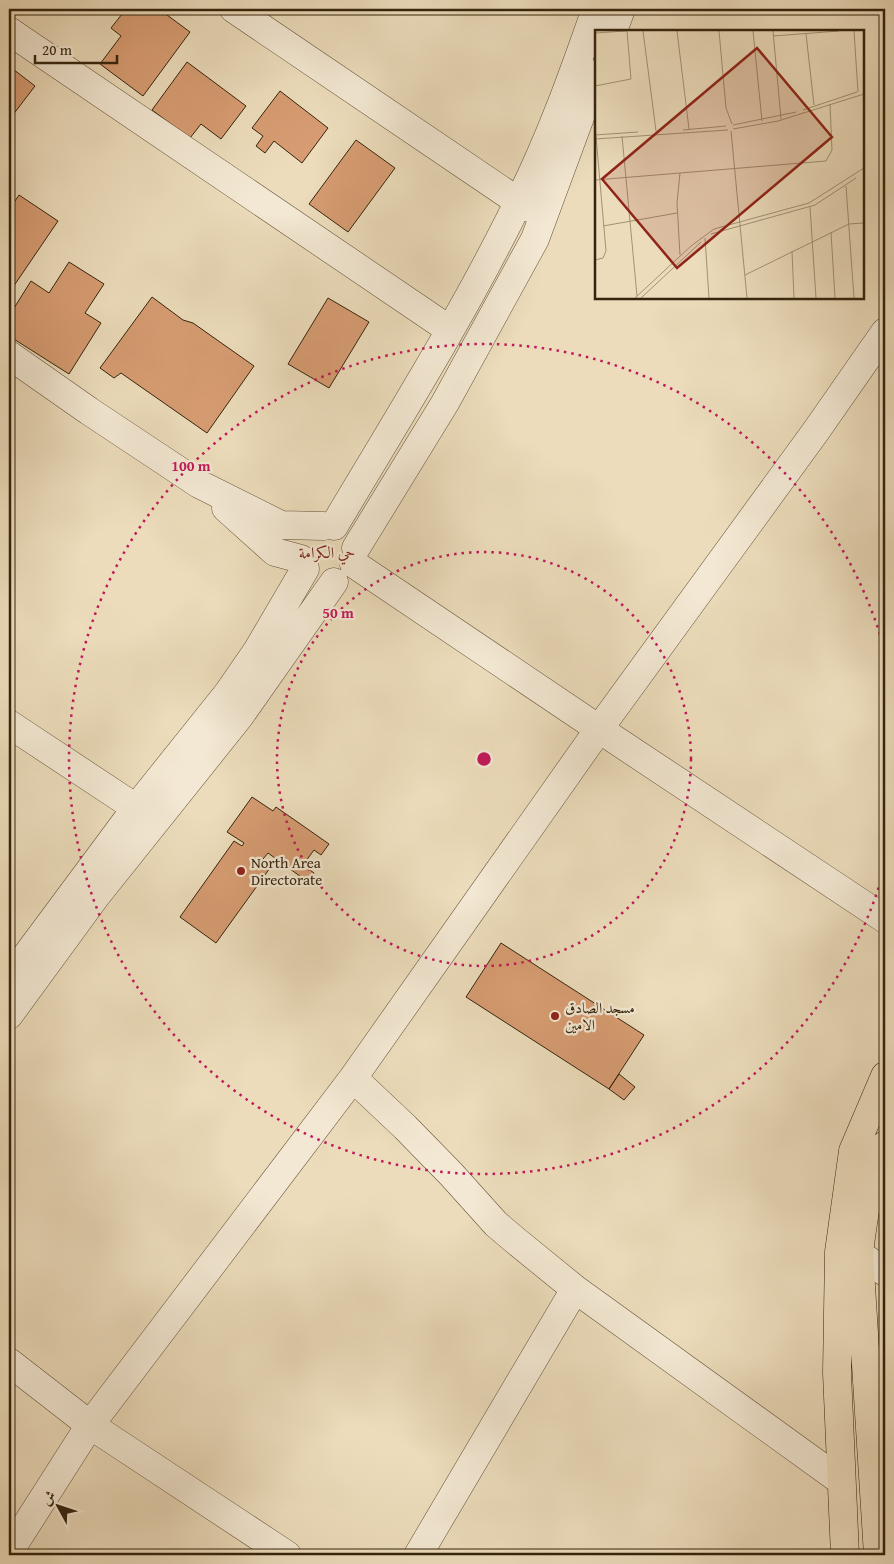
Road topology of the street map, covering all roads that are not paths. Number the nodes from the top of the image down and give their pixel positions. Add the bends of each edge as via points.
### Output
1 (234, 9) edge
2 (596, 9) edge
3 (621, 9) edge
4 (613, 30) edge
5 (9, 31) edge
6 (595, 77) edge
7 (518, 202) junction
8 (544, 215) junction
9 (450, 330) junction
10 (885, 332) edge
11 (9, 355) edge
12 (199, 484) junction
13 (329, 526) junction
14 (355, 556) junction
15 (303, 564) junction
16 (334, 582) junction
17 (9, 724) edge
18 (599, 729) junction
19 (136, 808) junction
20 (885, 919) edge
21 (9, 979) edge
22 (9, 1015) edge
23 (885, 1076) edge
24 (352, 1078) junction
25 (885, 1144) edge
26 (858, 1254) junction
27 (885, 1272) edge
28 (575, 1289) junction
29 (9, 1362) edge
30 (90, 1425) junction
31 (841, 1481) junction
32 (9, 1552) edge
33 (287, 1555) edge
34 (418, 1555) edge
35 (845, 1555) edge
36 (878, 1555) edge

1 - 7 street
2 - 7 street via 551,128
3 - 4 street
5 - 9 street
6 - 8 street
7 - 8 street
7 - 9 street
8 - 14 street via 535,239 445,403
9 - 13 street
10 - 18 street
11 - 12 street
12 - 13 street via 281,525
12 - 15 street via 275,552
13 - 14 street via 344,530 352,538
13 - 15 street via 313,530 305,538 301,548
14 - 16 street via 350,572
14 - 18 street
15 - 16 street via 312,577
15 - 19 street via 252,658
16 - 22 street via 239,717 96,896
17 - 19 street
18 - 20 street
18 - 24 street
19 - 21 street
23 - 31 main road via 853,1151 839,1252 836,1373
24 - 28 street via 405,1127 496,1224
24 - 30 street
25 - 26 main road via 878,1160
26 - 27 street
26 - 36 main road
28 - 31 street
28 - 34 street
29 - 30 street
30 - 32 street
30 - 33 street
31 - 35 main road

